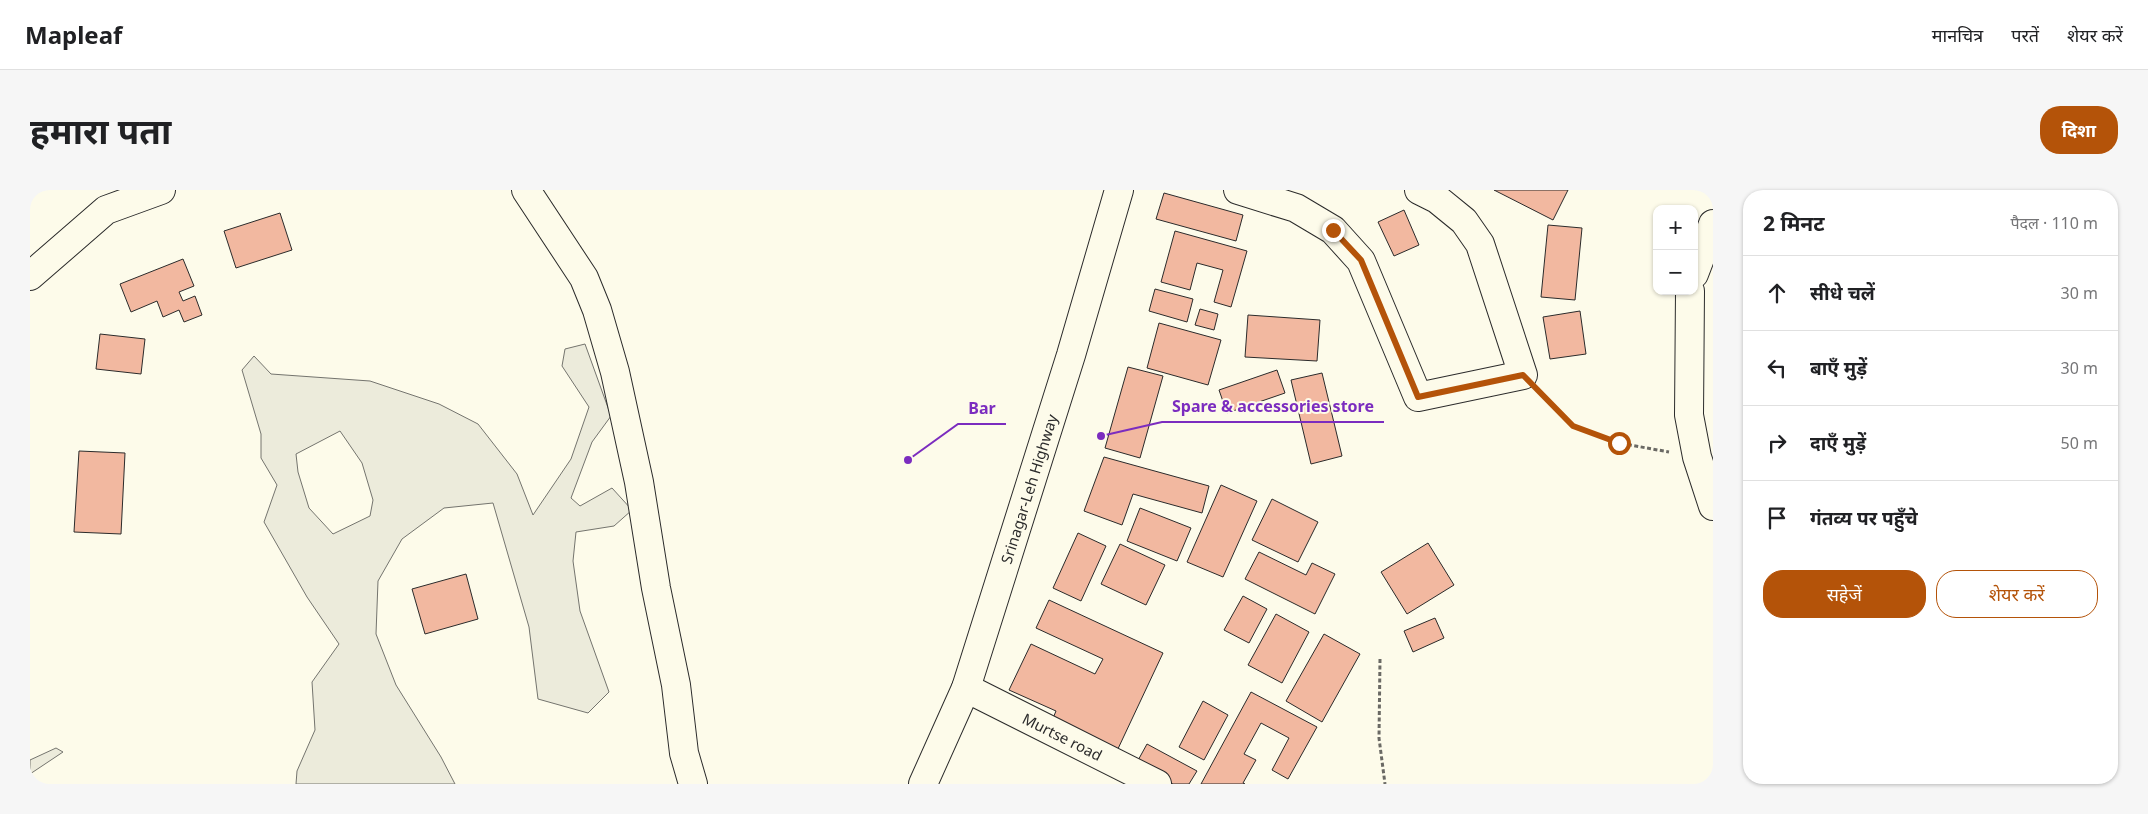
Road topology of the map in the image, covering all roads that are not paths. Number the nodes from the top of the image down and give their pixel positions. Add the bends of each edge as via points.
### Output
1 (161, 190) edge
2 (526, 190) edge
3 (1119, 190) edge
4 (1238, 190) edge
5 (1419, 190) edge
6 (1713, 224) edge
7 (1698, 262) edge
8 (30, 276) edge
9 (1690, 295) edge
10 (1705, 459) edge
11 (1713, 506) edge
12 (966, 688) junction
13 (692, 784) edge
14 (923, 784) edge
15 (1157, 784) edge

1 - 8 main road via 106,210
2 - 13 main road via 584,278 602,328 639,482 676,685 684,753
3 - 12 main road, Srinagar-Leh Highway via 1072,355
4 - 5 main road via 1296,208 1333,230 1361,260 1418,397 1523,375 1480,244 1464,221 1437,199
6 - 7 main road
9 - 10 main road via 1689,415
10 - 11 main road
12 - 14 main road, Srinagar-Leh Highway
12 - 15 main road, Murtse road

